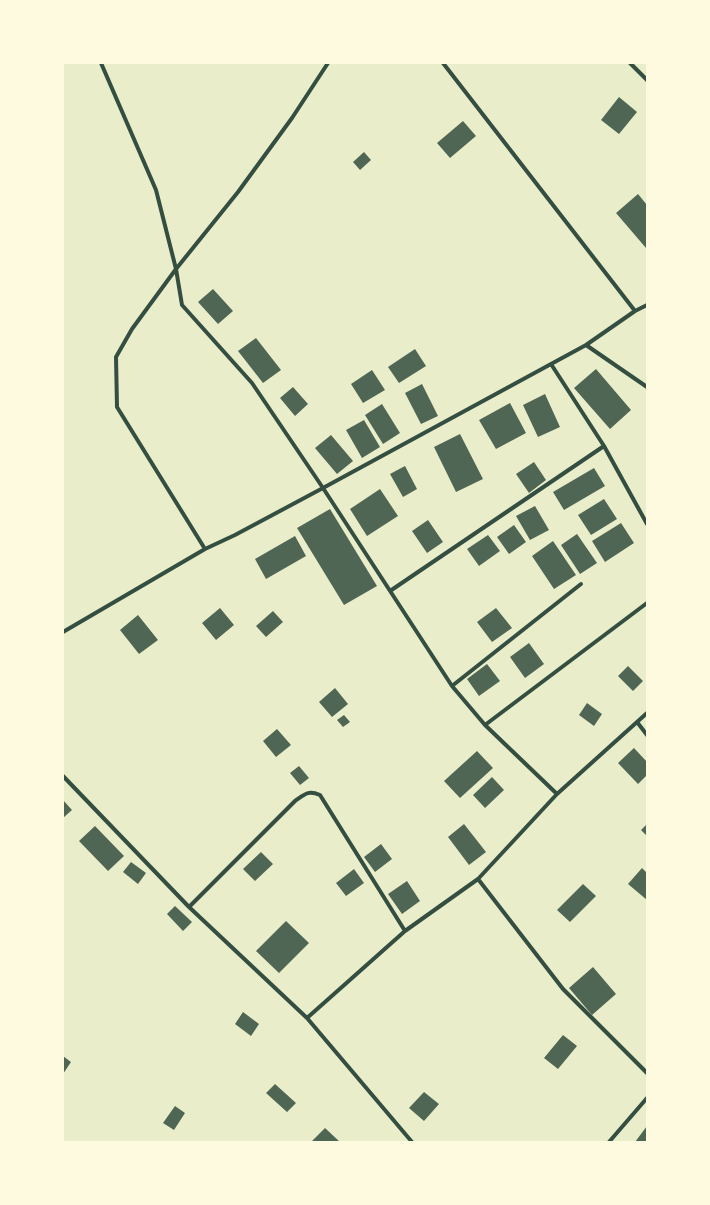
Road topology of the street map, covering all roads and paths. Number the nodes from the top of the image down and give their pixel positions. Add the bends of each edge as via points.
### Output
1 (101, 63) edge
2 (328, 63) edge
3 (443, 63) edge
4 (630, 63) edge
5 (647, 80) edge
6 (176, 269) junction
7 (647, 305) edge
8 (635, 311) junction
9 (586, 345) junction
10 (551, 364) junction
11 (647, 387) edge
12 (604, 446) junction
13 (323, 488) junction
14 (647, 524) edge
15 (205, 549) junction
16 (581, 584) dead end
17 (390, 591) junction
18 (647, 603) edge
19 (63, 632) edge
20 (452, 686) junction
21 (647, 713) edge
22 (637, 722) junction
23 (486, 725) junction
24 (647, 735) edge
25 (63, 776) edge
26 (557, 794) junction
27 (478, 879) junction
28 (189, 907) junction
29 (405, 931) junction
30 (306, 1018) junction
31 (647, 1073) edge
32 (647, 1098) edge
33 (412, 1142) edge
34 (609, 1142) edge

1 - 6 street via 156,190
2 - 6 street via 238,192
3 - 8 street
4 - 5 street
6 - 13 street via 182,305 252,383
6 - 15 street via 132,329 116,357 117,407
7 - 8 street
8 - 9 street
9 - 10 street
9 - 11 street
10 - 12 street
10 - 13 street
12 - 14 street
12 - 17 street
13 - 15 street
13 - 17 street
15 - 19 street
16 - 20 street
17 - 20 street
18 - 23 street
20 - 23 street
21 - 22 street
22 - 24 street
22 - 26 street
23 - 26 street
25 - 28 street
26 - 27 street
27 - 29 street
27 - 31 street via 562,989
28 - 29 street via 295,801 313,792 320,795
28 - 30 street
29 - 30 street
30 - 33 street
32 - 34 street

